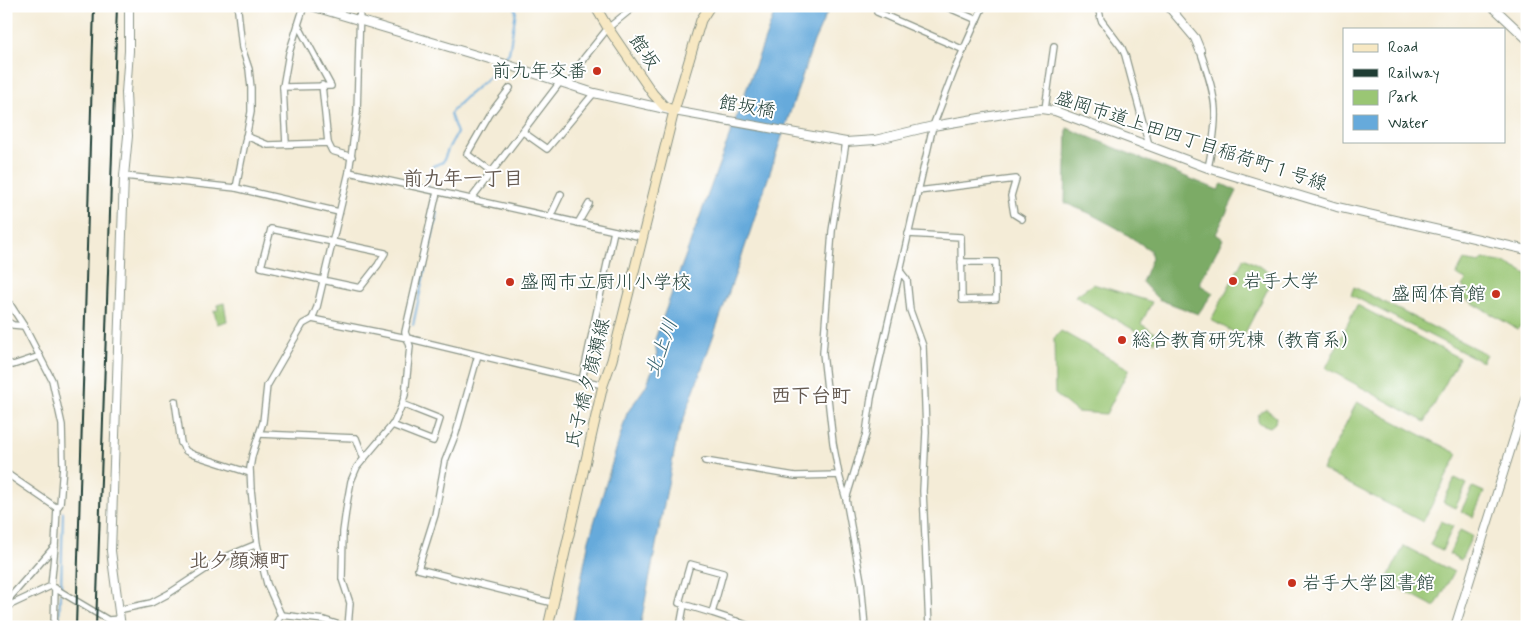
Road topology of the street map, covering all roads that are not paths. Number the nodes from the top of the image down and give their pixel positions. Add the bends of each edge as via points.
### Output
1 (129, 6) edge
2 (239, 6) edge
3 (304, 6) edge
4 (311, 6) edge
5 (360, 6) edge
6 (595, 6) edge
7 (635, 6) edge
8 (710, 6) edge
9 (879, 6) edge
10 (945, 6) edge
11 (984, 6) edge
12 (1098, 6) edge
13 (1168, 6) edge
14 (1492, 6) edge
15 (360, 20) junction
16 (977, 20) junction
17 (298, 26) junction
18 (608, 28) junction
19 (1527, 39) edge
20 (1054, 46) dead end
21 (964, 50) junction
22 (1200, 50) joint
23 (565, 82) junction
24 (322, 85) junction
25 (283, 87) junction
26 (510, 88) dead end
27 (594, 93) junction
28 (1045, 109) junction
29 (674, 111) junction
30 (933, 126) junction
31 (523, 132) junction
32 (246, 136) junction
33 (814, 136) joint
34 (846, 142) junction
35 (328, 143) junction
36 (286, 144) junction
37 (1149, 146) junction
38 (352, 157) junction
39 (1208, 168) junction
40 (349, 172) junction
41 (492, 173) junction
42 (124, 176) junction
43 (236, 188) junction
44 (918, 191) junction
45 (437, 192) junction
46 (562, 194) dead end
47 (471, 199) junction
48 (589, 204) dead end
49 (339, 212) junction
50 (550, 217) junction
51 (1022, 219) dead end
52 (578, 223) junction
53 (614, 231) junction
54 (908, 234) junction
55 (642, 237) junction
56 (332, 243) junction
57 (1527, 250) edge
58 (961, 262) junction
59 (900, 271) junction
60 (323, 281) junction
61 (6, 298) edge
62 (312, 319) junction
63 (6, 321) edge
64 (24, 326) junction
65 (408, 338) junction
66 (478, 355) junction
67 (40, 356) junction
68 (6, 362) edge
69 (582, 380) junction
70 (602, 385) junction
71 (1527, 397) edge
72 (175, 401) dead end
73 (402, 404) junction
74 (392, 425) junction
75 (259, 434) junction
76 (364, 459) junction
77 (705, 460) dead end
78 (250, 473) junction
79 (6, 474) edge
80 (839, 475) junction
81 (846, 499) junction
82 (57, 508) junction
83 (257, 544) junction
84 (55, 546) junction
85 (53, 587) junction
86 (6, 602) edge
87 (553, 603) junction
88 (684, 605) junction
89 (6, 607) edge
90 (712, 613) junction
91 (281, 615) junction
92 (120, 618) edge
93 (108, 620) junction
94 (736, 624) edge
95 (54, 627) edge
96 (107, 627) edge
97 (274, 627) edge
98 (347, 627) edge
99 (548, 627) edge
100 (680, 627) edge
101 (752, 627) edge
102 (865, 627) edge
103 (929, 627) edge
104 (1455, 627) edge

1 - 42 street via 128,136
2 - 32 street via 242,48 251,88
3 - 17 street
4 - 15 street, 館坂橋
5 - 15 street
6 - 18 main road, 館坂
7 - 18 street
8 - 29 main road, 氏子橋夕顔瀬線 via 701,20
9 - 21 street via 876,12
10 - 16 street
11 - 16 street
12 - 37 street via 1101,20 1122,48
13 - 22 street via 1195,38
14 - 19 street
15 - 23 street, 館坂橋
15 - 38 street
16 - 21 street
17 - 24 street via 331,86
17 - 25 street
18 - 23 street
18 - 29 main road, 館坂 via 653,94
20 - 28 street
21 - 30 street
22 - 39 street via 1215,109
23 - 27 street, 館坂橋
23 - 31 street
24 - 25 street
24 - 35 street
25 - 36 street
26 - 41 street via 490,114 467,154
27 - 29 street, 館坂橋
27 - 31 street via 547,149
28 - 30 street, 盛岡市道上田四丁目稲荷町１号線
28 - 37 street, 盛岡市道上田四丁目稲荷町１号線
29 - 33 street, 館坂橋
29 - 55 main road, 氏子橋夕顔瀬線
30 - 34 street, 盛岡市道上田四丁目稲荷町１号線 via 875,140
30 - 44 street
31 - 41 street
32 - 36 street via 268,145
32 - 43 street
33 - 34 street, 盛岡市道上田四丁目稲荷町１号線
34 - 80 street via 832,231 823,354
35 - 36 street
35 - 38 street via 332,151
37 - 39 street, 盛岡市道上田四丁目稲荷町１号線
38 - 40 street
39 - 57 street, 盛岡市道上田四丁目稲荷町１号線 via 1337,207
40 - 45 street
40 - 49 street
41 - 47 street
42 - 43 street
42 - 92 street via 111,551
43 - 49 street
44 - 51 street via 1016,179 1010,196 1014,214
44 - 54 street
45 - 47 street
45 - 65 street via 405,332
46 - 50 street
47 - 50 street
48 - 52 street
49 - 56 street
50 - 52 street
52 - 53 street
53 - 55 street
53 - 69 street
54 - 58 street via 961,237
54 - 59 street
55 - 70 main road, 氏子橋夕顔瀬線 via 612,360
56 - 60 street
56 - 60 street via 385,253 360,288
56 - 60 street via 271,229 261,267
58 - 58 street via 962,300 996,299 996,262
59 - 81 street via 866,434
59 - 103 street via 907,280 910,310 923,346 926,432 923,491
60 - 62 street
61 - 64 street
62 - 65 street
62 - 75 street via 303,324 267,386
63 - 64 street
64 - 67 street
65 - 66 street
65 - 73 street via 410,346
66 - 69 street
66 - 87 street via 445,461 432,524 418,569
67 - 68 street via 13,366
67 - 82 street via 52,380 62,425 63,466
69 - 70 street
70 - 87 main road, 氏子橋夕顔瀬線
71 - 104 street
72 - 78 street via 181,443 186,451
73 - 74 street
73 - 74 street via 440,419 433,441
74 - 76 street
75 - 76 street via 356,438
75 - 78 street
76 - 98 street via 351,481 343,532 342,579 350,604
77 - 80 street via 795,476
78 - 83 street
79 - 82 street
80 - 81 street
81 - 102 street via 861,581
82 - 84 street
83 - 91 street via 267,584
83 - 92 street via 223,558 168,594
84 - 85 street
84 - 86 street
85 - 89 street
85 - 93 street
85 - 95 street
87 - 99 main road, 氏子橋夕顔瀬線
88 - 90 street
88 - 90 street via 679,603 690,564 723,573
88 - 100 street
90 - 94 street
91 - 97 street
91 - 98 street via 324,620
92 - 93 street
93 - 96 street
94 - 101 street

